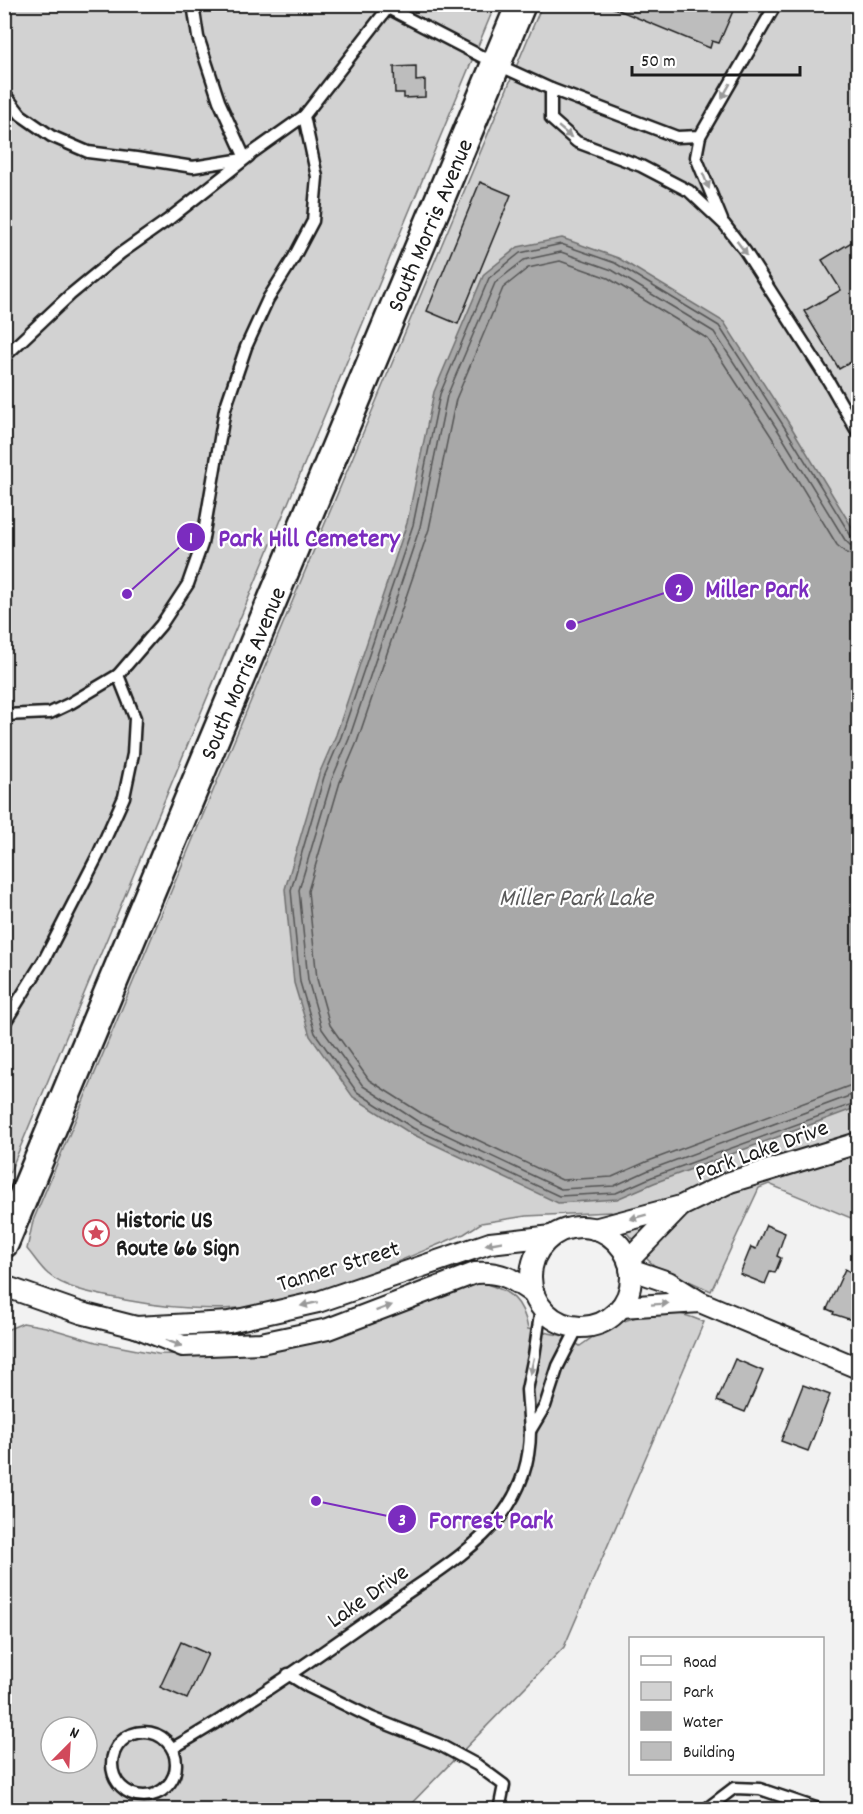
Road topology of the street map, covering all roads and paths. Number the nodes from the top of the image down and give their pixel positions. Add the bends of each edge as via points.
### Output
1 (193, 4) edge
2 (521, 4) edge
3 (777, 4) edge
4 (388, 6) edge
5 (496, 64) junction
6 (551, 89) junction
7 (4, 93) edge
8 (304, 116) junction
9 (700, 136) junction
10 (247, 157) junction
11 (724, 225) junction
12 (4, 357) edge
13 (858, 433) edge
14 (118, 675) junction
15 (4, 715) edge
16 (4, 1024) edge
17 (858, 1143) edge
18 (681, 1206) junction
19 (594, 1229) junction
20 (552, 1236) junction
21 (4, 1243) edge
22 (629, 1265) junction
23 (4, 1286) edge
24 (538, 1301) junction
25 (700, 1302) junction
26 (621, 1307) junction
27 (136, 1327) junction
28 (578, 1327) junction
29 (858, 1368) edge
30 (530, 1431) junction
31 (288, 1674) junction
32 (173, 1748) junction
33 (499, 1809) edge
34 (705, 1809) edge
35 (822, 1809) edge

1 - 10 lane via 198,37 219,101
2 - 5 main road, South Morris Avenue
3 -> 9 lane
4 - 5 lane
4 - 8 lane
5 - 6 lane
5 - 21 main road, South Morris Avenue
6 - 9 lane via 677,137
6 -> 11 lane via 550,119 577,142 641,166 689,191
7 - 10 lane via 21,115 51,136 88,152 193,167
8 - 10 lane
8 - 14 lane via 317,177 313,221 268,299 228,399 202,544 188,584 161,626
9 -> 11 lane via 696,157
10 - 12 lane via 70,295
11 -> 13 lane via 829,382
14 - 15 lane via 50,713
14 - 16 lane via 135,718 124,797 56,937
17 - 18 street, Park Lake Drive via 730,1182
18 -> 19 street, Park Lake Drive
18 - 22 street, Park Lake Drive
19 - 20 street via 579,1227
19 - 22 street via 615,1241
20 - 24 street via 533,1262 531,1278
20 -> 27 street, Tanner Street via 490,1243 285,1310 229,1322
22 - 25 street
22 - 26 street via 630,1283
23 - 27 street, Tanner Street
27 -> 24 street, Tanner Street via 183,1346 261,1343 328,1329 476,1273 492,1272 517,1282
24 - 28 street via 558,1321
24 -> 30 lane, Lake Drive via 527,1390
26 -> 25 street
25 - 29 street
26 - 28 street via 594,1325
28 - 30 lane, Lake Drive via 558,1366 545,1406
30 - 31 lane, Lake Drive via 530,1451 518,1486 502,1515 485,1534
31 - 32 lane, Lake Drive
31 - 33 lane via 372,1718 441,1745 477,1765 504,1785
32 - 32 lane via 156,1733 146,1731 124,1738 113,1757 115,1779 130,1793 140,1796 159,1792 174,1778 177,1758
34 - 35 lane via 734,1788 760,1789

